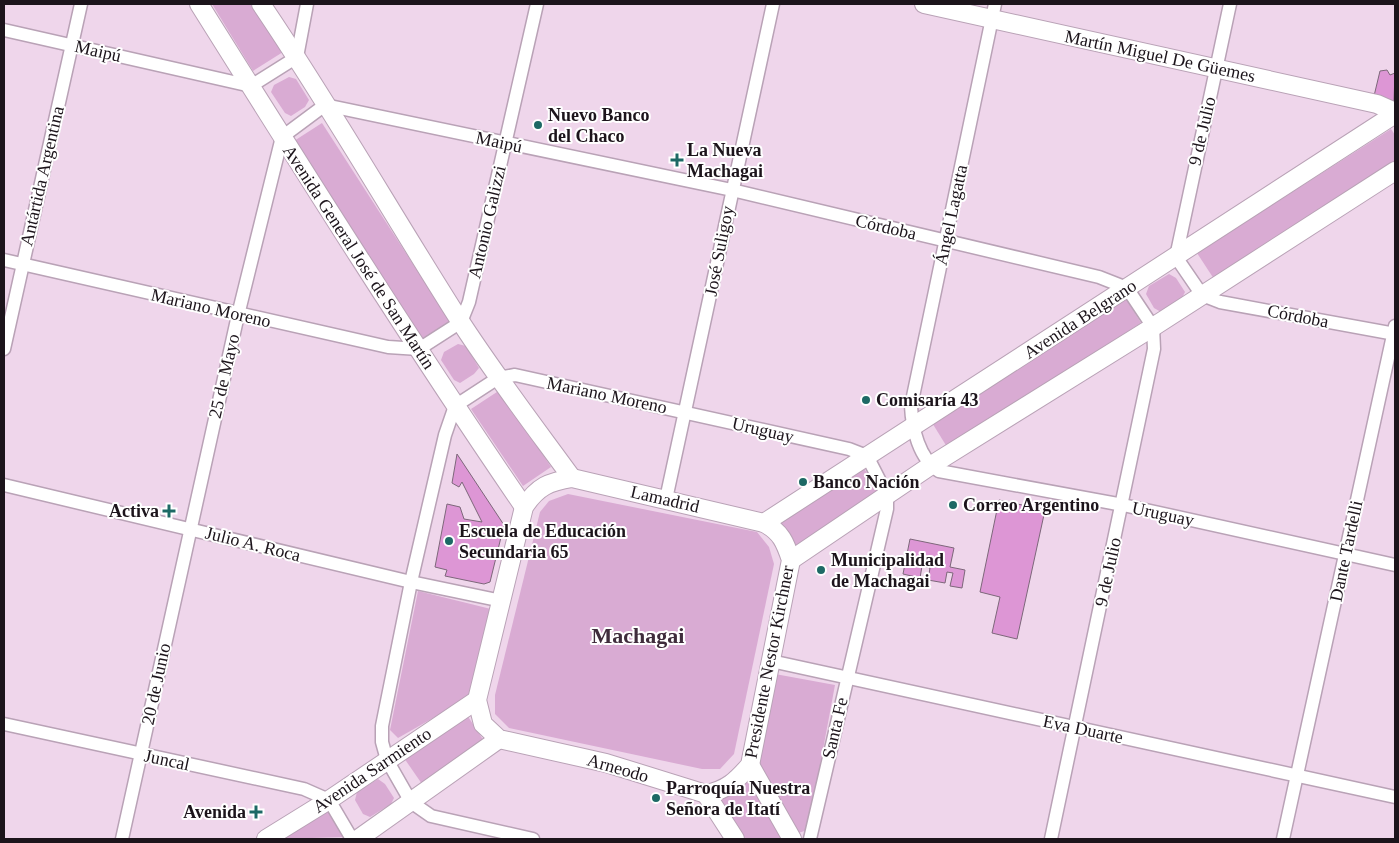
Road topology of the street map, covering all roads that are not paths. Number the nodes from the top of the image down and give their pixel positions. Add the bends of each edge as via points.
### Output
1 (80, 4) edge
2 (199, 4) edge
3 (260, 4) edge
4 (308, 4) edge
5 (537, 4) edge
6 (773, 4) edge
7 (924, 4) edge
8 (1230, 4) edge
9 (994, 11) edge
10 (4, 30) edge
11 (72, 45) junction
12 (297, 57) junction
13 (1216, 68) junction
14 (251, 86) junction
15 (325, 105) junction
16 (1395, 113) edge
17 (282, 137) junction
18 (505, 143) junction
19 (1395, 170) edge
20 (732, 190) junction
21 (946, 241) junction
22 (1176, 257) junction
23 (4, 260) edge
24 (22, 264) junction
25 (1127, 288) junction
26 (1202, 294) junction
27 (238, 314) junction
28 (461, 322) junction
29 (1153, 327) junction
30 (1395, 331) edge
31 (4, 349) edge
32 (419, 349) junction
33 (498, 378) junction
34 (456, 406) junction
35 (687, 412) junction
36 (912, 427) junction
37 (867, 456) junction
38 (930, 466) junction
39 (572, 478) junction
40 (4, 485) edge
41 (887, 495) junction
42 (666, 499) junction
43 (1122, 505) junction
44 (524, 507) junction
45 (764, 523) junction
46 (190, 528) junction
47 (783, 538) joint
48 (1345, 554) junction
49 (791, 560) junction
50 (1395, 565) edge
51 (411, 582) junction
52 (502, 601) junction
53 (771, 661) junction
54 (847, 676) junction
55 (478, 700) junction
56 (4, 724) edge
57 (1075, 727) junction
58 (499, 739) junction
59 (140, 754) junction
60 (387, 760) junction
61 (750, 765) junction
62 (1297, 776) junction
63 (706, 794) junction
64 (1395, 797) edge
65 (329, 800) junction
66 (412, 802) junction
67 (122, 839) edge
68 (266, 839) edge
69 (352, 839) edge
70 (358, 839) edge
71 (533, 839) edge
72 (734, 839) edge
73 (792, 839) edge
74 (810, 839) edge
75 (1051, 839) edge
76 (1283, 839) edge

1 - 11 street, Antártida Argentina
2 - 14 street, Avenida General José de San Martín
3 - 12 street
4 - 12 street
5 - 18 street, Antonio Galizzi
6 - 20 street, José Suligoy
7 - 9 street, Martín Miguel De Güemes
8 - 13 street, 9 de Julio
9 - 13 street, Martín Miguel De Güemes
9 - 21 street, Ángel Lagatta
10 - 11 street, Maipú
11 - 14 street, Maipú
11 - 24 street, Antártida Argentina
12 - 14 street
12 - 15 street
13 - 16 street, Martín Miguel De Güemes via 1377,104
13 - 22 street, 9 de Julio
14 - 17 street, Avenida General José de San Martín
15 - 17 street
15 - 18 street, Maipú
15 - 28 street
16 - 22 street, Avenida Belgrano
17 - 27 street, 25 de Mayo
17 - 32 street, Avenida General José de San Martín
18 - 20 street, Maipú
18 - 28 street, Antonio Galizzi via 469,302
19 - 26 street
20 - 21 street, Córdoba
20 - 35 street, José Suligoy
21 - 25 street, Córdoba via 1099,277
21 - 36 street, Ángel Lagatta via 911,406
22 - 25 street, Avenida Belgrano
22 - 26 street
23 - 24 street, Mariano Moreno
24 - 27 street, Mariano Moreno
24 - 31 street, Antártida Argentina
25 - 29 street
25 - 36 street, Avenida Belgrano
26 - 29 street
26 - 30 street, Córdoba via 1220,302
27 - 32 street, Mariano Moreno via 388,347
27 - 46 street, 25 de Mayo
28 - 32 street
28 - 33 street
29 - 38 street
29 - 43 street, 9 de Julio via 1154,349
30 - 48 street, Dante Tardelli
32 - 34 street, Avenida General José de San Martín
33 - 34 street
33 - 35 street, Mariano Moreno via 515,375
33 - 39 street
34 - 44 street, Avenida General José de San Martín
34 - 51 street via 446,435
35 - 37 street, Uruguay via 849,449
35 - 42 street, José Suligoy
36 - 37 street, Avenida Belgrano
36 - 38 street
37 - 41 street
37 - 45 street, Avenida Belgrano
38 - 41 street
38 - 43 street, Uruguay via 939,471
39 - 42 street, Lamadrid
39 - 44 street, Lamadrid via 552,482 534,492
40 - 46 street, Julio A. Roca
41 - 49 street
41 - 54 street, Santa Fe via 887,508
42 - 45 street, Lamadrid
43 - 48 street, Uruguay
43 - 57 street, 9 de Julio
44 - 52 street
45 - 47 street, Lamadrid
46 - 51 street, Julio A. Roca
46 - 59 street, 20 de Junio
47 - 49 street, Presidente Nestor Kirchner
48 - 50 street, Uruguay
48 - 62 street, Dante Tardelli
49 - 53 street, Presidente Nestor Kirchner
51 - 52 street, Julio A. Roca
51 - 60 street via 382,726
52 - 55 street
53 - 54 street, Eva Duarte
53 - 61 street, Presidente Nestor Kirchner
54 - 57 street, Eva Duarte
54 - 74 street, Santa Fe
55 - 58 street via 482,724
55 - 60 street, Avenida Sarmiento
56 - 59 street, Juncal
57 - 62 street, Eva Duarte
57 - 75 street, 9 de Julio
58 - 63 street, Arneodo via 606,763
58 - 66 street
59 - 65 street, Juncal via 304,789
59 - 67 street, 20 de Junio
60 - 65 street, Avenida Sarmiento
60 - 66 street
61 - 63 street, Presidente Nestor Kirchner via 734,784 720,792
61 - 73 street
62 - 64 street, Eva Duarte
62 - 76 street, Dante Tardelli
63 - 72 street
65 - 68 street, Avenida Sarmiento
65 - 69 street
66 - 70 street
66 - 71 street via 432,816

